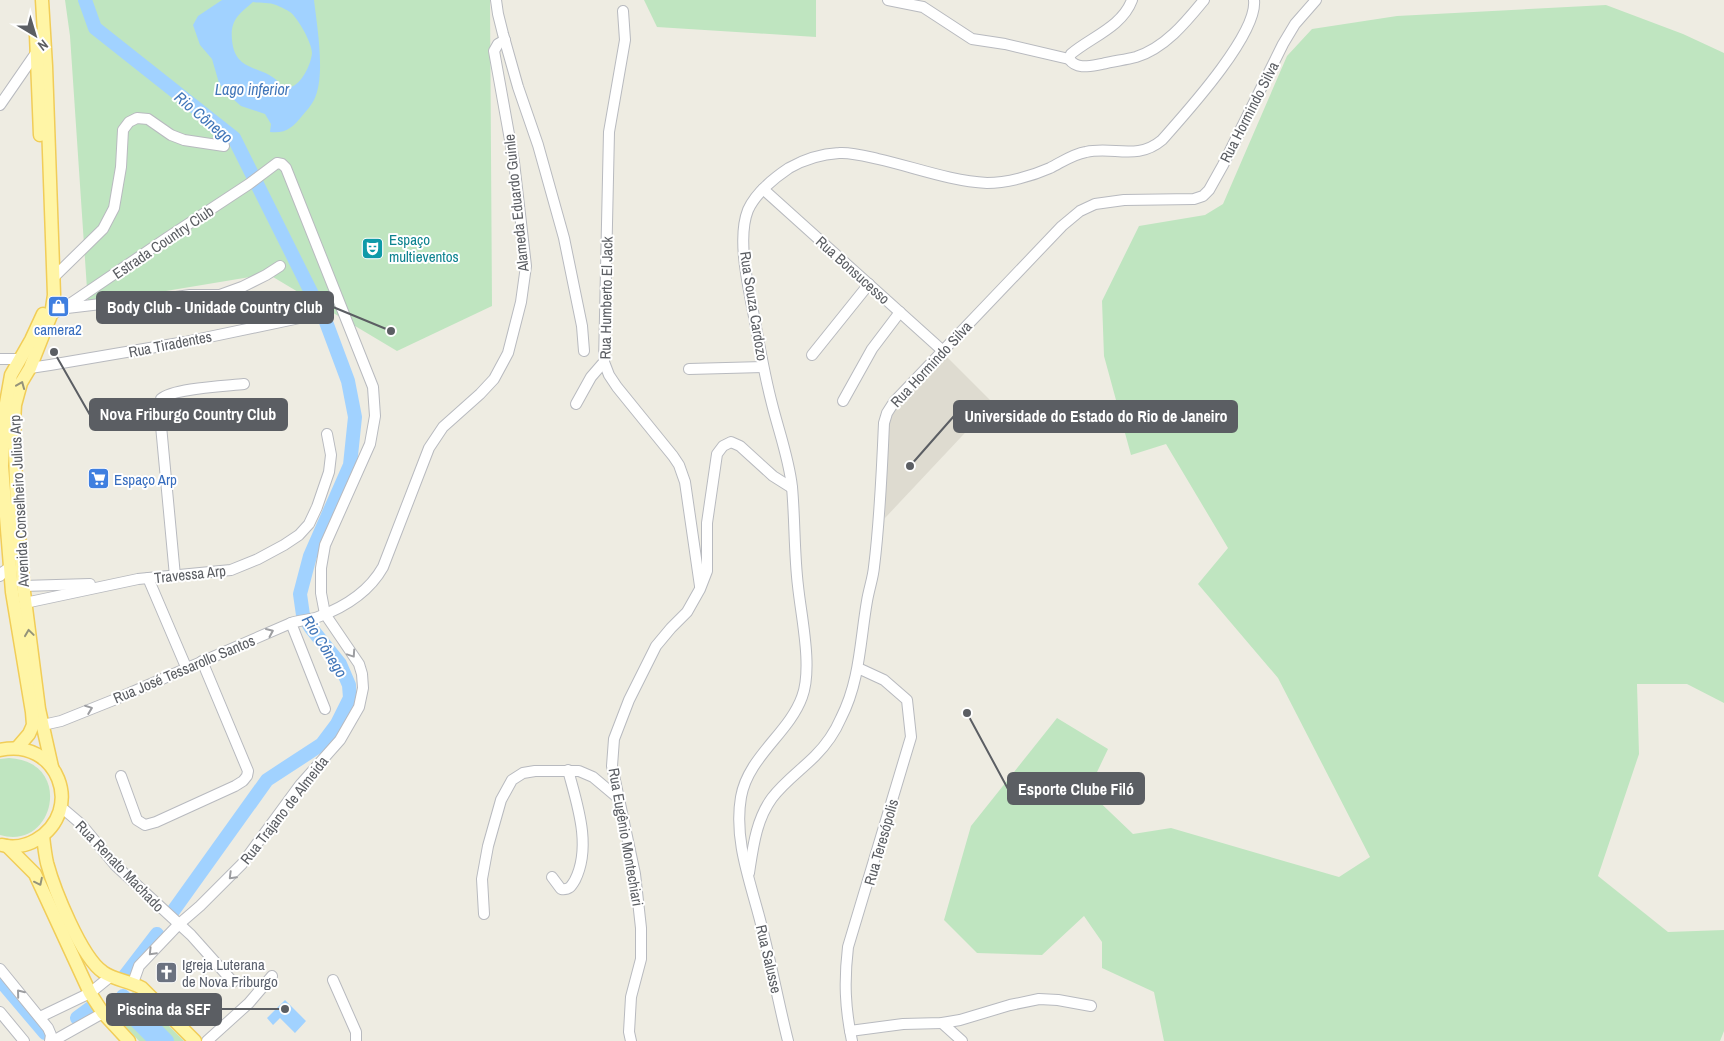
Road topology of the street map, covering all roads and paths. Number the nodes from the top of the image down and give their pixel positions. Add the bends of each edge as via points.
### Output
1 (34, 0) edge
2 (42, 0) edge
3 (496, 0) edge
4 (888, 0) edge
5 (1132, 0) edge
6 (1204, 0) edge
7 (1316, 0) edge
8 (1257, 2) edge
9 (623, 11) dead end
10 (505, 40) junction
11 (41, 47) junction
12 (1069, 59) junction
13 (0, 105) edge
14 (224, 146) dead end
15 (763, 189) junction
16 (53, 256) junction
17 (71, 259) junction
18 (280, 266) dead end
19 (54, 276) junction
20 (869, 284) junction
21 (64, 308) junction
22 (900, 312) junction
23 (51, 316) junction
24 (309, 316) dead end
25 (584, 351) dead end
26 (944, 351) junction
27 (812, 355) dead end
28 (0, 359) edge
29 (19, 360) junction
30 (604, 362) junction
31 (763, 366) junction
32 (30, 368) junction
33 (689, 369) dead end
34 (244, 384) dead end
35 (843, 401) dead end
36 (576, 404) dead end
37 (2, 410) edge
38 (327, 434) dead end
39 (792, 488) junction
40 (4, 572) edge
41 (175, 576) junction
42 (148, 578) junction
43 (114, 583) junction
44 (23, 586) junction
45 (700, 589) junction
46 (25, 603) junction
47 (321, 616) junction
48 (291, 622) junction
49 (202, 661) junction
50 (186, 668) junction
51 (858, 668) junction
52 (325, 709) dead end
53 (43, 725) junction
54 (17, 748) junction
55 (0, 750) edge
56 (52, 767) junction
57 (568, 770) junction
58 (121, 776) dead end
59 (618, 798) junction
60 (61, 807) junction
61 (43, 836) junction
62 (3, 846) edge
63 (552, 877) dead end
64 (748, 877) junction
65 (484, 914) dead end
66 (178, 924) junction
67 (0, 969) edge
68 (111, 976) junction
69 (272, 976) dead end
70 (333, 980) dead end
71 (233, 982) dead end
72 (133, 983) junction
73 (90, 993) junction
74 (1091, 1006) dead end
75 (0, 1012) edge
76 (103, 1013) junction
77 (40, 1017) junction
78 (942, 1023) junction
79 (851, 1036) edge
80 (24, 1041) edge
81 (52, 1041) edge
82 (129, 1041) edge
83 (194, 1041) edge
84 (208, 1041) edge
85 (356, 1041) edge
86 (631, 1041) edge
87 (788, 1041) edge
88 (962, 1041) edge

1 - 11 main road, Avenida Conselheiro Julius Arp
2 - 11 main road, Avenida Conselheiro Julius Arp
3 - 10 street
4 - 12 street via 923,7 972,39
5 - 12 street via 1129,9 1104,32 1076,49
6 - 12 street via 1159,46 1137,57 1079,66
7 - 26 street, Rua Hormindo Silva via 1283,44 1223,165 1203,196 1095,204 1080,211
8 - 15 street, Rua Souza Cardozo via 1251,21 1214,80 1162,140 1145,150 1088,151 1048,169 989,183 840,152 814,157 789,168
9 - 30 street, Rua Humberto El Jack via 625,40 609,132
10 - 25 street via 564,238
10 - 47 street, Alameda Eduardo Guinle via 494,50 514,162 526,266 510,345 494,379 443,427 429,448 376,580 351,602
11 - 13 street
11 - 16 main road, Avenida Conselheiro Julius Arp
11 - 29 main road, Avenida Conselheiro Julius Arp via 46,286 43,315
14 - 17 street via 184,140 148,119 137,118 129,122 123,130 114,208 102,229
15 - 20 street, Rua Bonsucesso
15 - 31 street, Rua Souza Cardozo via 748,209 744,243 747,280
16 - 17 street
16 - 19 main road, Avenida Conselheiro Julius Arp
17 - 19 street
18 - 21 street via 220,295
19 - 23 main road, Avenida Conselheiro Julius Arp
20 - 22 street, Rua Bonsucesso
20 - 27 street
21 - 23 street, Estrada Country Club
21 - 47 street, Estrada Country Club via 277,163 286,168 372,387 375,416 370,444 325,546 321,568
22 - 26 street, Rua Bonsucesso
22 - 35 street via 872,349
23 - 32 main road, Avenida Conselheiro Julius Arp
24 - 32 street, Rua Tiradentes
26 - 51 street, Rua Hormindo Silva via 894,402 884,423 874,570
28 - 29 street
29 - 37 main road, Avenida Conselheiro Julius Arp via 11,375
30 - 36 street
30 - 45 street, Rua Humberto El Jack via 617,387 679,465 685,482
31 - 33 street
31 - 39 street, Rua Souza Cardozo
44 -> 32 main road, Avenida Conselheiro Julius Arp via 14,422 21,383
34 - 41 street via 169,394 161,399
37 - 40 main road, Avenida Conselheiro Julius Arp
38 - 41 street, Travessa Arp via 331,455 329,472 309,524 299,536 231,570
39 - 45 street, Rua Eugênio Montechiari via 773,476 740,446 731,442 723,446 717,454 710,496 707,571
39 - 64 street, Rua Souza Cardozo via 806,678 804,694 797,708 753,768 741,796 739,823
40 - 54 main road, Avenida Conselheiro Julius Arp via 33,725
41 - 42 street, Travessa Arp
42 - 43 street, Travessa Arp
42 - 50 street
43 - 44 street, Travessa Arp
43 - 46 street, Travessa Arp
44 - 46 main road, Avenida Conselheiro Julius Arp
45 - 59 street, Rua Eugênio Montechiari via 687,612 656,646 629,700 614,740 612,766
53 -> 46 main road, Avenida Conselheiro Julius Arp
47 - 48 street, Rua José Tessarollo Santos
47 -> 66 street, Rua Trajano de Almeida via 359,664 363,688 359,707 340,740 300,785 242,864
49 -> 48 street, Rua José Tessarollo Santos
48 - 52 street
49 - 50 street, Rua José Tessarollo Santos
49 - 58 street via 248,771 247,776 235,786 145,825 137,820
53 -> 50 street, Rua José Tessarollo Santos via 61,721
51 - 64 street, Rua Hormindo Silva via 842,718 829,740 771,800 754,837
51 - 79 street, Rua Teresópolis via 884,680 907,700 912,737 848,948 845,980
53 - 56 main road, Avenida Conselheiro Julius Arp
54 - 55 main road
54 - 56 main road via 36,754
56 - 60 main road, Avenida Conselheiro Julius Arp via 61,786
57 - 59 street via 593,777
57 - 63 street via 584,845 578,875 572,886 561,889
57 - 65 street via 523,773 512,780 501,800 488,846 482,879
59 - 86 street, Rua Eugênio Montechiari via 635,874 641,928 641,959 630,1003
60 - 61 main road via 51,828
60 - 66 street, Rua Renato Machado via 81,824 131,882
61 - 62 main road via 20,846
61 - 68 main road via 47,861 62,905 78,938 96,965
62 -> 73 main road via 27,864 37,878
64 - 87 street, Rua Salusse
66 - 71 street, Rua Renato Machado
66 -> 72 street, Rua Trajano de Almeida via 138,966
77 -> 67 street
68 - 72 main road
68 - 73 street
69 - 84 street via 249,1003
70 - 85 street via 356,1032
72 - 83 main road
73 - 76 main road
73 - 77 street
74 - 78 street via 1039,999
75 - 80 street
76 - 81 street
76 - 82 main road
77 - 81 street via 50,1030
78 - 79 street via 903,1024
78 - 88 street

